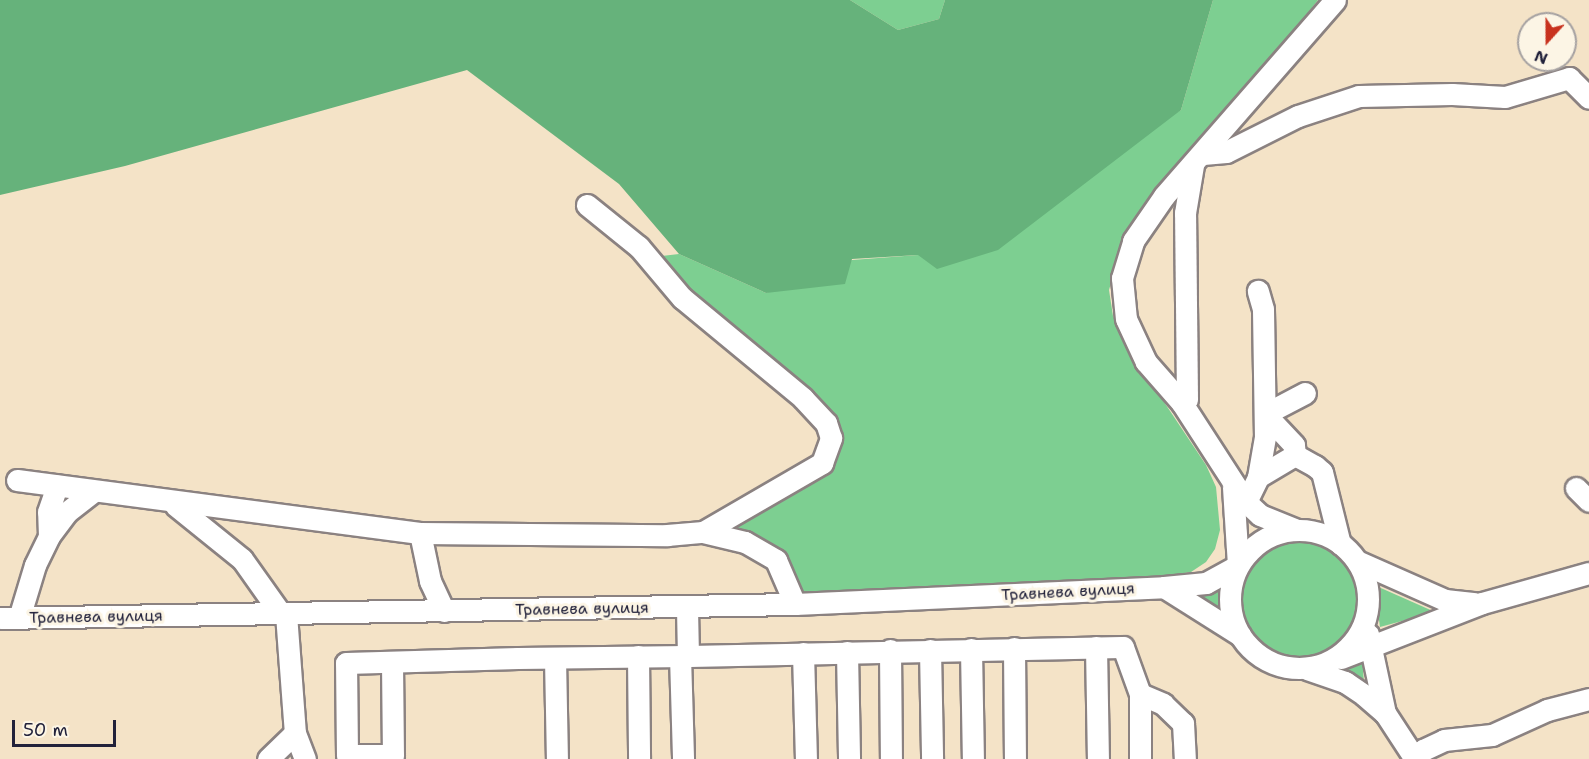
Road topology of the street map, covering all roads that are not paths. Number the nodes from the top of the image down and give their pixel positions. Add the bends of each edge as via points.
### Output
1 (1335, 0) edge
2 (1589, 98) edge
3 (1198, 159) junction
4 (587, 206) dead end
5 (1258, 291) dead end
6 (1305, 393) dead end
7 (1182, 403) junction
8 (1265, 414) junction
9 (1295, 455) junction
10 (1258, 477) junction
11 (17, 480) dead end
12 (57, 486) junction
13 (93, 492) junction
14 (1239, 495) junction
15 (172, 503) junction
16 (1297, 530) junction
17 (703, 532) junction
18 (420, 533) junction
19 (49, 536) junction
20 (1340, 544) junction
21 (1357, 561) junction
22 (1238, 566) junction
23 (1589, 573) edge
24 (1164, 587) junction
25 (1482, 603) junction
26 (795, 604) junction
27 (687, 607) junction
28 (444, 611) junction
29 (283, 614) junction
30 (1366, 616) junction
31 (10, 618) edge
32 (1240, 635) junction
33 (1096, 647) junction
34 (1370, 647) junction
35 (1014, 648) junction
36 (970, 649) junction
37 (890, 650) junction
38 (930, 650) junction
39 (848, 652) junction
40 (803, 654) junction
41 (638, 656) junction
42 (684, 656) junction
43 (555, 658) junction
44 (392, 662) junction
45 (1329, 662) junction
46 (1302, 668) junction
47 (1140, 694) junction
48 (1589, 699) edge
49 (1385, 713) junction
50 (295, 733) junction
51 (268, 759) edge
52 (305, 759) edge
53 (557, 759) edge
54 (639, 759) edge
55 (683, 759) edge
56 (806, 759) edge
57 (849, 759) edge
58 (891, 759) edge
59 (932, 759) edge
60 (973, 759) edge
61 (1015, 759) edge
62 (1098, 759) edge
63 (1140, 759) edge
64 (1185, 759) edge
65 (1414, 759) edge

1 - 3 street
2 - 3 street via 1569,78 1505,97 1359,96 1298,116 1226,152
3 - 7 street via 1185,213 1187,399
3 - 7 street via 1133,241 1122,278 1126,319 1146,362
4 - 17 street via 622,231 682,298 803,398 826,423 831,438 822,463
5 - 8 street via 1263,309
6 - 8 street
7 - 14 street
8 - 9 street via 1294,445
8 - 10 street
9 - 10 street
9 - 20 street via 1322,472
10 - 14 street
11 - 12 street
12 - 13 street
12 - 19 street via 48,512
13 - 15 street
13 - 19 street via 67,512
14 - 16 street via 1260,515
14 - 22 street
15 - 18 street
15 - 29 street via 242,559
16 - 20 street via 1319,533
16 - 22 street via 1261,541
17 - 18 street
17 - 26 street via 745,542 776,560
18 - 28 street via 423,557
19 - 31 street
20 - 21 street
21 - 25 street via 1446,600
21 - 30 street via 1366,583
22 - 24 street, Травнева вулиця via 1206,583
22 - 32 street via 1230,605
23 - 25 street
24 - 26 street, Травнева вулиця
24 - 32 street
25 - 34 street
26 - 27 street, Травнева вулиця
27 - 28 street, Травнева вулиця
27 - 42 street
28 - 29 street, Травнева вулиця
29 - 31 street, Травнева вулиця
29 - 50 street
30 - 34 street
30 - 45 street via 1353,643
32 - 46 street via 1262,658
33 - 35 street
33 - 47 street via 1123,647
33 - 62 street
34 - 45 street
34 - 49 street
35 - 36 street
35 - 61 street
36 - 38 street
36 - 60 street
37 - 38 street
37 - 39 street
37 - 58 street
38 - 59 street
39 - 40 street
39 - 57 street
40 - 42 street
40 - 56 street
41 - 42 street
41 - 43 street
41 - 54 street
42 - 55 street
43 - 44 street
43 - 53 street
44 - 44 street via 393,755 347,755 346,663
45 - 46 street
46 - 49 street via 1321,671 1345,682
47 - 63 street
47 - 64 street via 1169,708 1183,723
48 - 65 street via 1558,706 1480,738 1444,740
49 - 65 street
50 - 51 street
50 - 52 street

